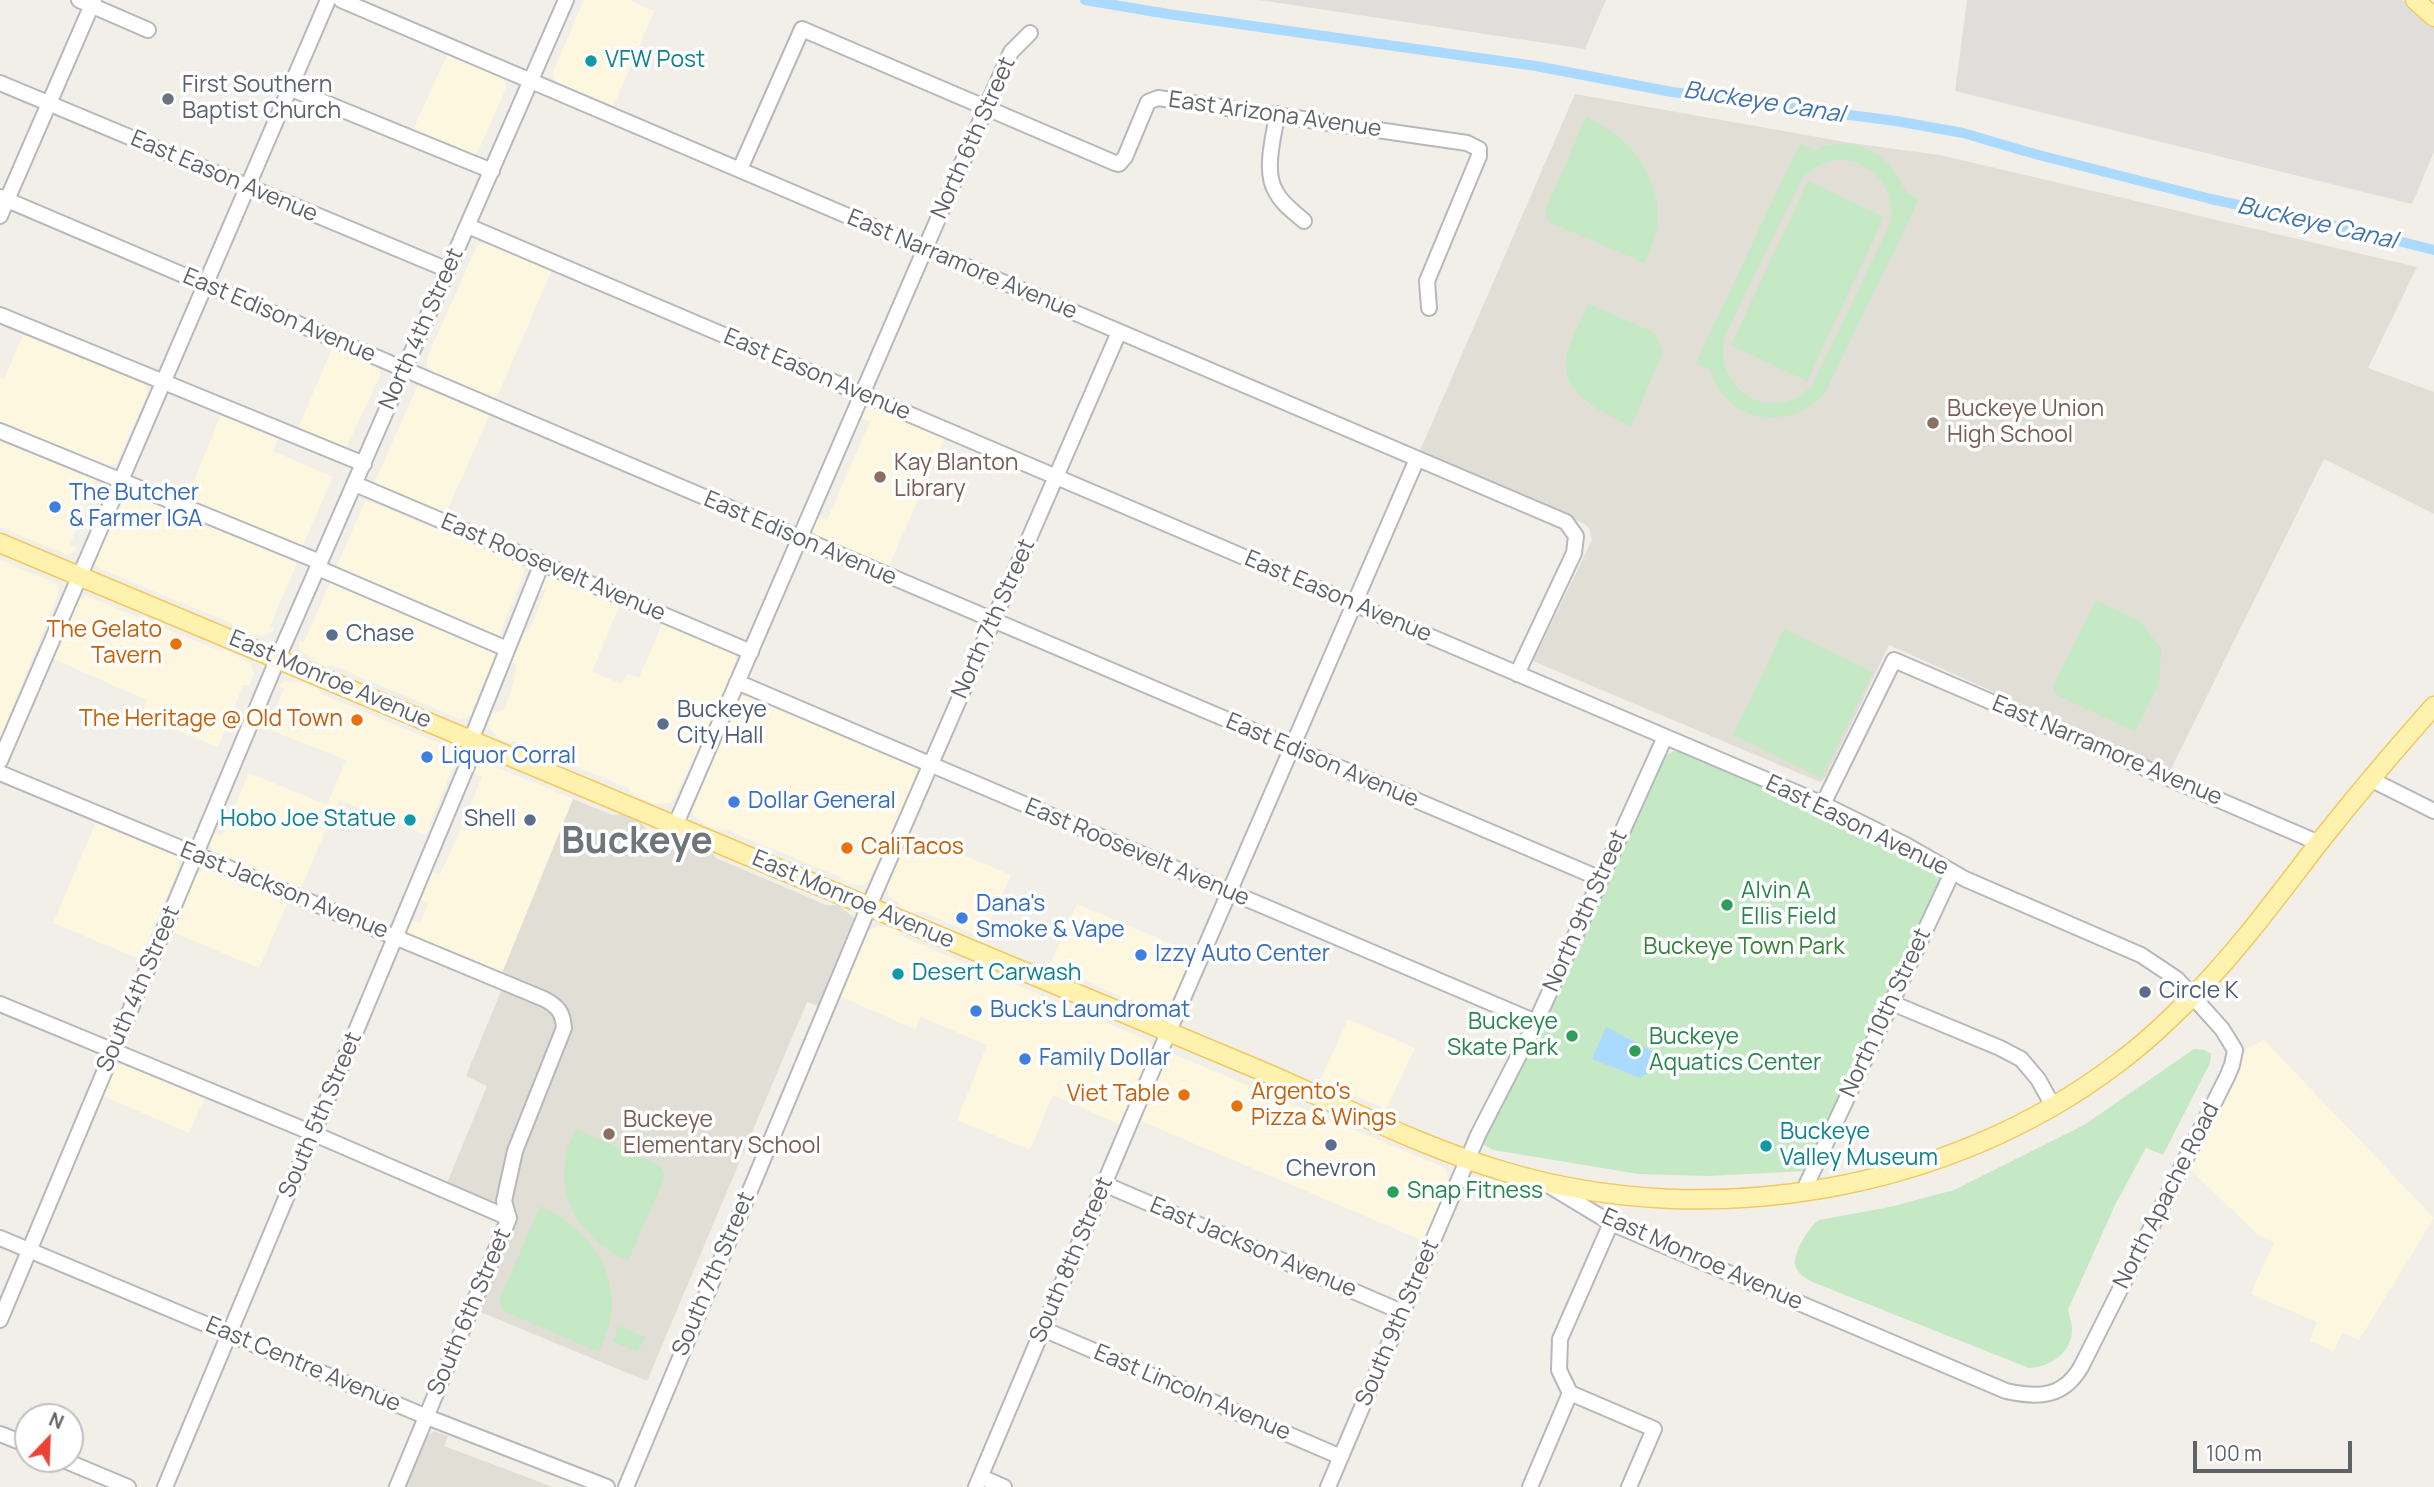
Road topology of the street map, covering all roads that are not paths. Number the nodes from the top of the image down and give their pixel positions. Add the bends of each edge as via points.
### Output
1 (328, 0) edge
2 (341, 0) edge
3 (566, 0) edge
4 (2415, 0) edge
5 (88, 2) edge
6 (2434, 16) edge
7 (148, 30) dead end
8 (1030, 33) dead end
9 (532, 80) junction
10 (0, 83) edge
11 (289, 88) junction
12 (48, 103) junction
13 (986, 108) junction
14 (1277, 114) junction
15 (740, 169) junction
16 (492, 171) junction
17 (247, 186) junction
18 (4, 199) edge
19 (0, 216) edge
20 (1304, 221) dead end
21 (468, 226) junction
22 (925, 249) junction
23 (448, 270) junction
24 (204, 285) junction
25 (1429, 308) dead end
26 (0, 315) edge
27 (1119, 332) junction
28 (404, 370) junction
29 (162, 382) junction
30 (862, 394) junction
31 (0, 431) edge
32 (1417, 459) junction
33 (364, 464) junction
34 (1056, 477) junction
35 (119, 481) junction
36 (355, 484) junction
37 (801, 539) junction
38 (0, 543) edge
39 (542, 563) junction
40 (319, 565) junction
41 (78, 576) junction
42 (1354, 604) junction
43 (993, 621) junction
44 (507, 649) junction
45 (751, 652) junction
46 (278, 658) junction
47 (1517, 674) junction
48 (737, 682) junction
49 (2434, 706) edge
50 (1665, 737) junction
51 (474, 741) junction
52 (1293, 748) junction
53 (0, 761) edge
54 (931, 765) junction
55 (0, 773) edge
56 (2370, 779) junction
57 (1823, 804) junction
58 (2434, 811) edge
59 (675, 826) junction
60 (2319, 843) junction
61 (196, 855) junction
62 (1952, 873) junction
63 (1601, 880) junction
64 (1230, 892) junction
65 (869, 906) junction
66 (395, 937) junction
67 (2192, 997) junction
68 (1892, 1003) junction
69 (0, 1004) edge
70 (563, 1015) joint
71 (1536, 1022) junction
72 (1168, 1033) junction
73 (112, 1050) junction
74 (2053, 1106) junction
75 (314, 1133) junction
76 (1467, 1159) junction
77 (1545, 1182) junction
78 (1104, 1184) junction
79 (1803, 1192) junction
80 (509, 1218) junction
81 (1611, 1223) junction
82 (0, 1238) edge
83 (31, 1251) junction
84 (1402, 1312) junction
85 (0, 1320) edge
86 (1043, 1329) junction
87 (230, 1334) junction
88 (2053, 1392) joint
89 (1570, 1393) junction
90 (426, 1417) junction
91 (1341, 1457) junction
92 (84, 1469) edge
93 (979, 1482) edge
94 (128, 1487) edge
95 (165, 1487) edge
96 (397, 1487) edge
97 (607, 1487) edge
98 (626, 1487) edge
99 (1004, 1487) edge
100 (1328, 1487) edge
101 (1530, 1487) edge
102 (1629, 1487) edge

1 - 11 street
2 - 9 street, East Narramore Avenue
3 - 9 street, North 4th Street
4 - 6 main road
5 - 7 street
5 - 12 street
8 - 13 street, North 6th Street via 1012,52
9 - 15 street, East Narramore Avenue
9 - 16 street, North 4th Street
10 - 12 street, East Eason Avenue
11 - 16 street
11 - 17 street
12 - 17 street, East Eason Avenue
12 - 18 street
13 - 14 street, East Arizona Avenue via 1119,164 1153,99
13 - 15 street, East Arizona Avenue via 802,29
13 - 22 street, North 6th Street
14 - 20 street via 1271,182
14 - 25 street, East Arizona Avenue via 1467,143 1479,149 1476,167 1427,281
15 - 22 street, East Narramore Avenue
16 - 21 street, North 4th Street
17 - 23 street, East Eason Avenue
17 - 24 street
18 - 19 street
18 - 24 street, East Edison Avenue
21 - 23 street, North 4th Street
21 - 30 street, East Eason Avenue
22 - 27 street, East Narramore Avenue
22 - 30 street, North 6th Street
23 - 28 street, North 4th Street
24 - 28 street, East Edison Avenue
24 - 29 street
26 - 29 street
27 - 32 street, East Narramore Avenue
27 - 34 street, North 7th Street
28 - 33 street, North 4th Street
28 - 37 street, East Edison Avenue
29 - 33 street
29 - 35 street
30 - 34 street, East Eason Avenue
30 - 37 street, North 6th Street
31 - 35 street
32 - 42 street, South 8th Street
32 - 47 street, East Narramore Avenue via 1566,522 1576,536 1574,553
33 - 36 street, North 4th Street
34 - 42 street, East Eason Avenue
34 - 43 street, North 7th Street
35 - 40 street
35 - 41 street
36 - 39 street, East Roosevelt Avenue
36 - 40 street, North 4th Street
37 - 43 street, East Edison Avenue
37 - 45 street, North 6th Street
38 - 41 main road, East Monroe Avenue
39 - 44 street, South 5th Street
39 - 45 street, East Roosevelt Avenue
40 - 44 street
40 - 46 street, North 4th Street
41 - 46 main road, East Monroe Avenue
41 - 53 street
42 - 47 street, East Eason Avenue
42 - 52 street, South 8th Street
43 - 52 street, East Edison Avenue
43 - 54 street, North 7th Street
44 - 51 street, South 5th Street
45 - 48 street, North 6th Street
46 - 51 main road, East Monroe Avenue
46 - 61 street, South 4th Street
47 - 50 street, East Eason Avenue
48 - 54 street, East Roosevelt Avenue
48 - 59 street, North 6th Street
49 - 56 main road
50 - 57 street, East Eason Avenue
50 - 63 street, North 9th Street
51 - 59 main road, East Monroe Avenue
51 - 66 street, South 5th Street
52 - 63 street, East Edison Avenue
52 - 64 street, South 8th Street
54 - 64 street, East Roosevelt Avenue
54 - 65 street, North 7th Street
55 - 61 street, East Jackson Avenue
56 - 58 street
56 - 60 main road
57 - 60 street, East Narramore Avenue via 1894,660
57 - 62 street, East Eason Avenue
59 - 65 main road, East Monroe Avenue
60 - 67 main road
61 - 66 street, East Jackson Avenue
61 - 73 street, South 4th Street
62 - 67 street, East Eason Avenue via 2141,955 2170,974
62 - 68 street, North 10th Street
63 - 71 street, North 9th Street
64 - 71 street, East Roosevelt Avenue
64 - 72 street, South 8th Street
65 - 72 main road, East Monroe Avenue
65 - 98 street, South 7th Street
66 - 70 street, East Jackson Avenue via 544,999
66 - 75 street, South 5th Street
67 - 74 main road via 2118,1064
67 - 88 street, North Apache Road via 2230,1040 2235,1050 2232,1065 2081,1367 2074,1379
68 - 74 street via 2021,1059
68 - 79 street, North 10th Street
69 - 73 street
70 - 80 street, South 6th Street via 564,1028 514,1151 504,1201
71 - 76 street, North 9th Street
72 - 76 main road, East Monroe Avenue
72 - 78 street, South 8th Street
73 - 75 street
73 - 83 street, South 4th Street
74 - 79 main road via 1948,1155 1875,1178
75 - 80 street
75 - 87 street, South 5th Street
76 - 77 main road, East Monroe Avenue
76 - 84 street, South 9th Street
77 - 79 main road via 1684,1200
77 - 81 street, East Monroe Avenue
78 - 84 street, East Jackson Avenue
78 - 86 street, South 8th Street
80 - 90 street, South 6th Street
81 - 88 street, East Monroe Avenue via 2006,1391
81 - 89 street via 1560,1339 1559,1370
82 - 83 street, East Centre Avenue
83 - 85 street, South 4th Street
83 - 87 street, East Centre Avenue
84 - 91 street, South 9th Street
86 - 91 street, East Lincoln Avenue
86 - 93 street, South 8th Street
87 - 90 street, East Centre Avenue
87 - 95 street, South 5th Street
89 - 101 street
89 - 102 street via 1654,1429
90 - 96 street, South 6th Street
90 - 97 street, East Centre Avenue
91 - 100 street, South 9th Street
92 - 94 street
93 - 99 street

